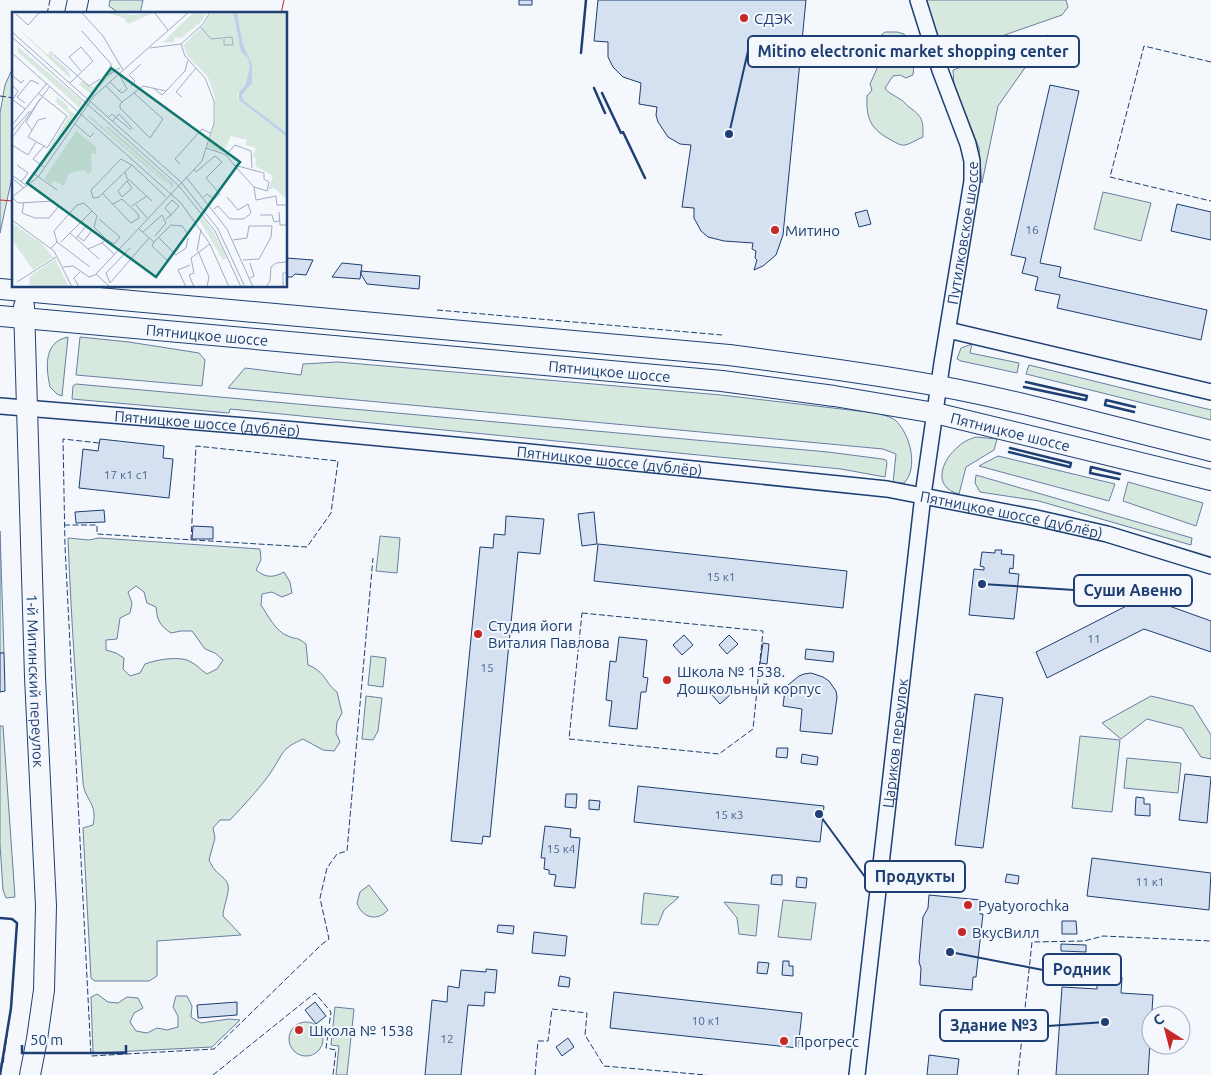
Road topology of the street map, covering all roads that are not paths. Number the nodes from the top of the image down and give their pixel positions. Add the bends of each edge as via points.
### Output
1 (918, 0) edge
2 (25, 288) edge
3 (0, 289) edge
4 (0, 316) edge
5 (23, 318) junction
6 (948, 330) junction
7 (939, 386) junction
8 (1211, 392) edge
9 (0, 406) edge
10 (27, 407) junction
11 (935, 413) junction
12 (1211, 450) edge
13 (1211, 480) edge
14 (923, 495) junction
15 (1211, 566) edge
16 (30, 1075) edge
17 (857, 1075) edge

1 - 6 street, Путилковское шоссе via 972,161 972,181
2 - 3 main road, Пятницкое шоссе
2 - 5 main road, 1-й Митинский переулок
2 - 7 main road, Пятницкое шоссе via 729,355
4 - 5 main road, Пятницкое шоссе
5 - 10 main road, 1-й Митинский переулок
5 - 11 main road, Пятницкое шоссе via 722,381
6 - 7 street, Путилковское шоссе
6 - 8 street
7 - 11 street, Путилковское шоссе
7 - 12 main road, Пятницкое шоссе
9 - 10 street, Пятницкое шоссе (дублёр)
10 - 14 street, Пятницкое шоссе (дублёр) via 529,452
10 - 16 main road, 1-й Митинский переулок via 46,906 44,990
11 - 13 main road, Пятницкое шоссе
11 - 14 street, Цариков переулок
14 - 15 street, Пятницкое шоссе (дублёр) via 1107,534
14 - 17 street, Цариков переулок

